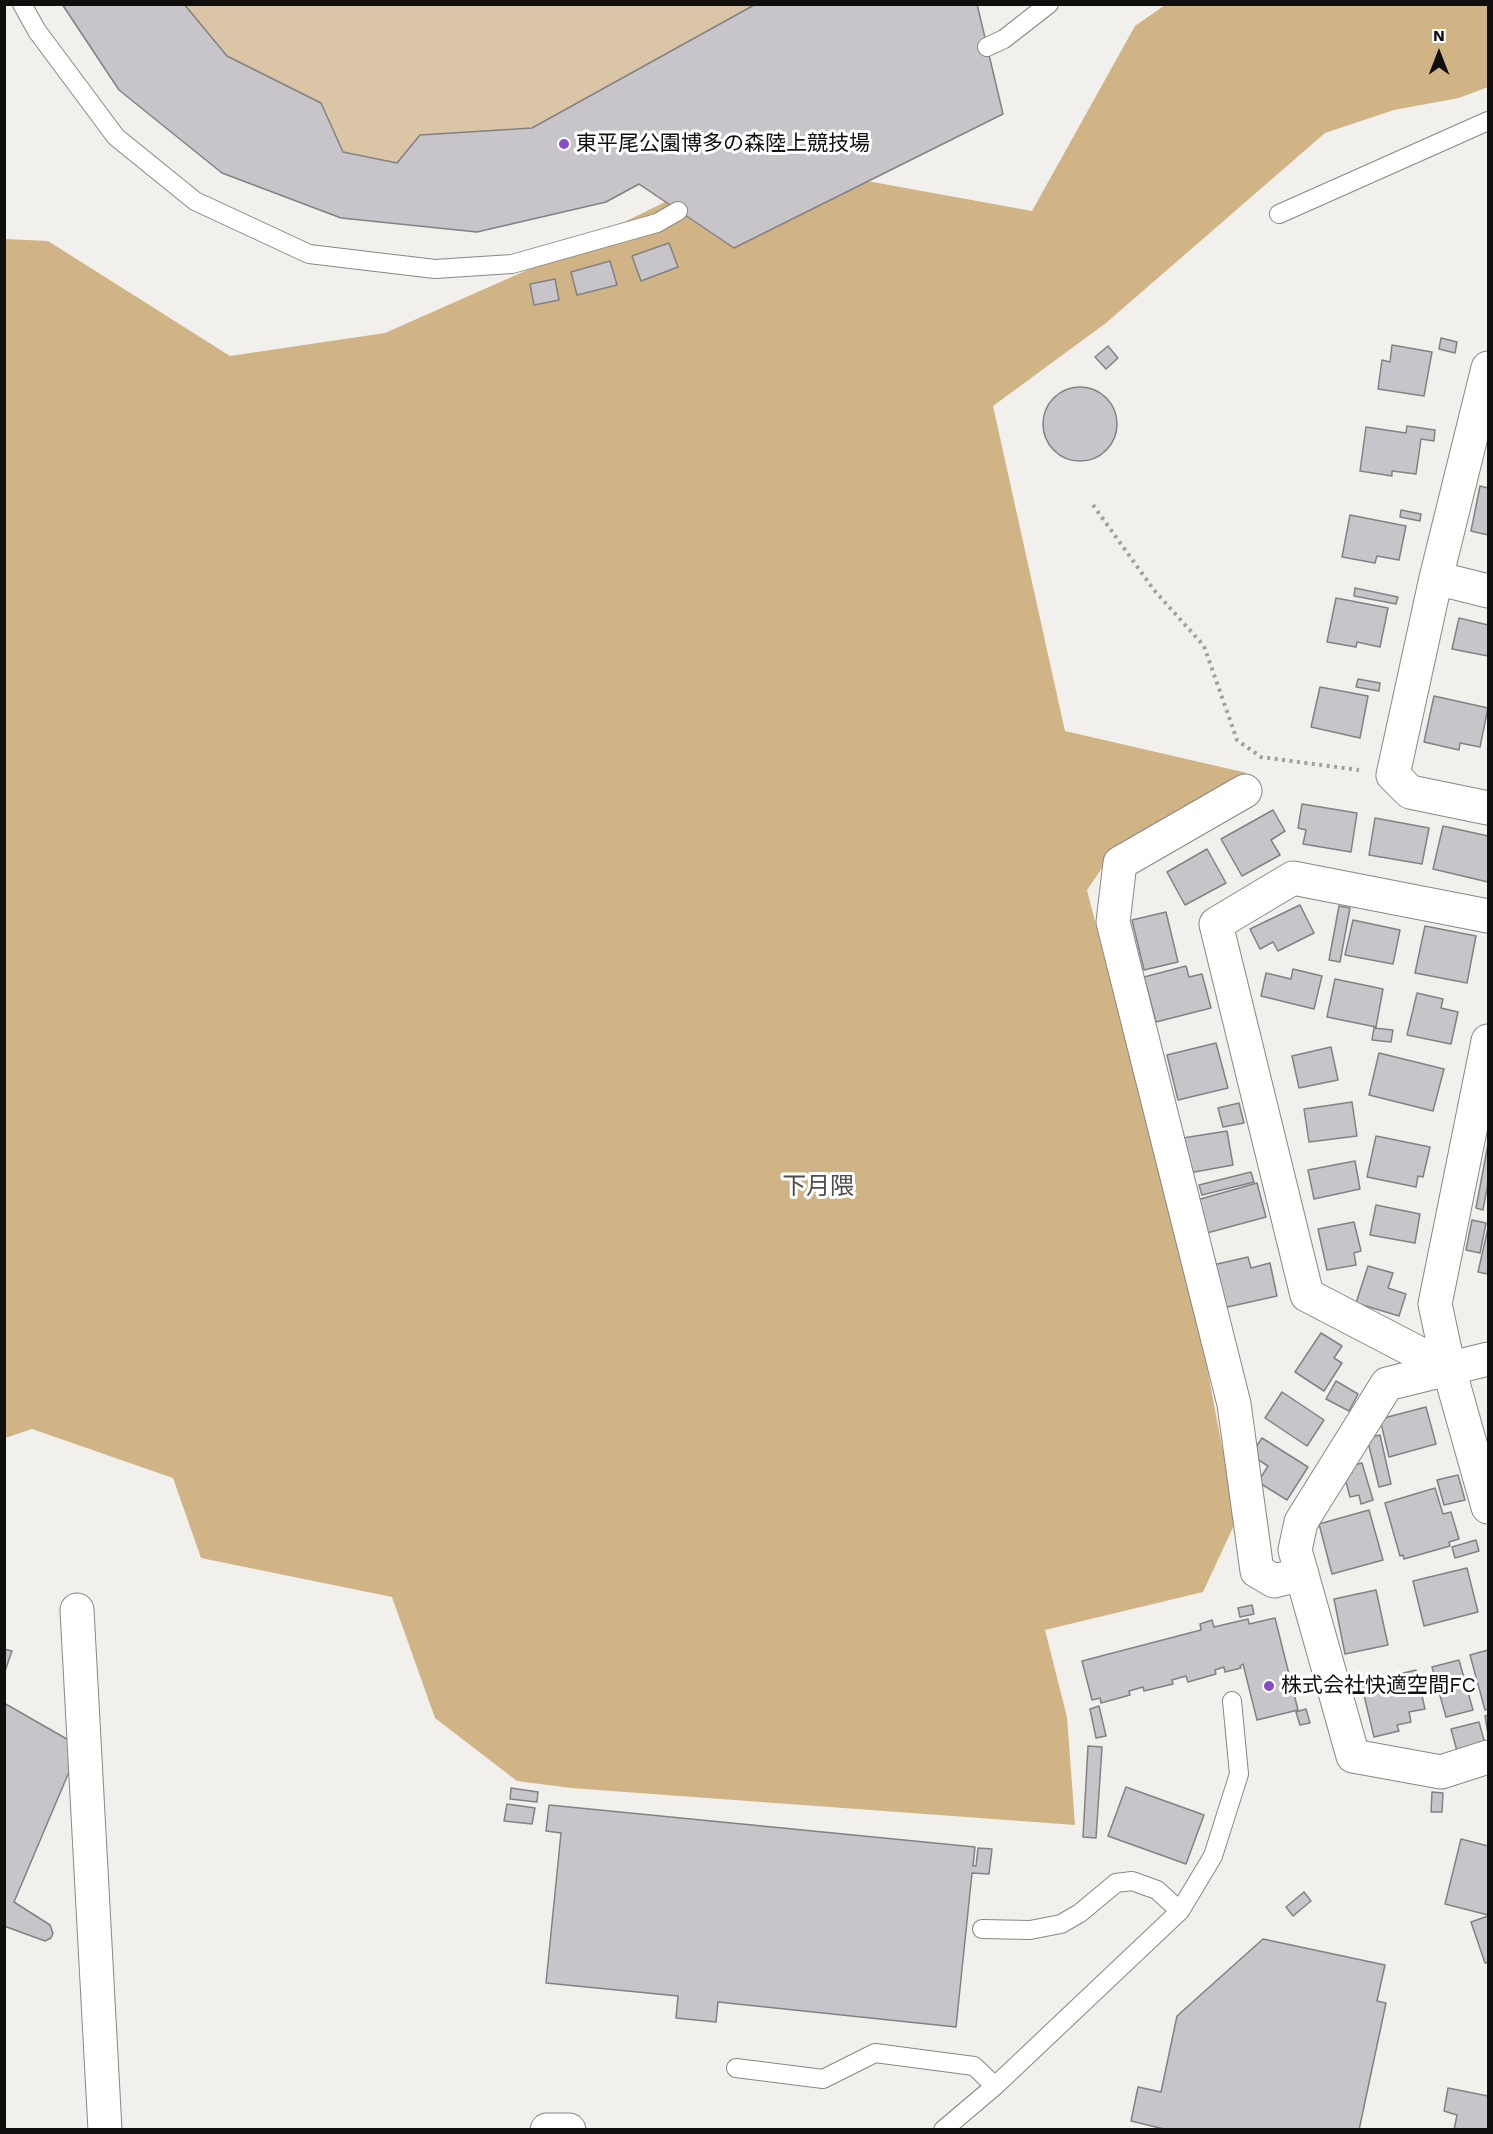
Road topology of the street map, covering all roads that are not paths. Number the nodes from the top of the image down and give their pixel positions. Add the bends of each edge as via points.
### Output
1 (22, 4) edge
2 (1049, 4) edge
3 (987, 47) dead end
4 (1488, 121) edge
5 (678, 211) dead end
6 (1279, 214) dead end
7 (1488, 369) edge
8 (1436, 578) junction
9 (1488, 591) edge
10 (1245, 791) dead end
11 (1488, 808) edge
12 (1488, 916) edge
13 (1488, 1041) edge
14 (1488, 1359) edge
15 (1449, 1369) junction
16 (1488, 1507) edge
17 (1302, 1574) junction
18 (77, 1610) dead end
19 (1232, 1701) dead end
20 (1488, 1757) edge
21 (1180, 1911) junction
22 (982, 1929) dead end
23 (736, 2068) dead end
24 (995, 2086) junction
25 (105, 2130) edge
26 (546, 2130) edge
27 (569, 2130) edge
28 (943, 2130) edge

1 - 5 lane via 37,31 116,137 195,201 309,254 435,269 512,264 657,223
2 - 3 lane via 1004,39
4 - 6 lane
7 - 8 street
8 - 9 street
8 - 11 street via 1393,775 1410,792
10 - 17 street via 1120,863 1113,922 1234,1404 1257,1571 1274,1581
12 - 15 street via 1293,878 1216,924 1307,1295
13 - 15 street via 1435,1304
14 - 15 street
15 - 16 street
15 - 17 street via 1387,1384 1301,1522 1295,1550
17 - 20 street via 1353,1756 1441,1772
18 - 25 street
19 - 21 lane via 1239,1774 1213,1856
21 - 22 lane via 1157,1890 1132,1881 1116,1883 1061,1924 1030,1930
21 - 24 lane
23 - 24 lane via 823,2079 875,2053 974,2066
24 - 28 lane
26 - 27 street

